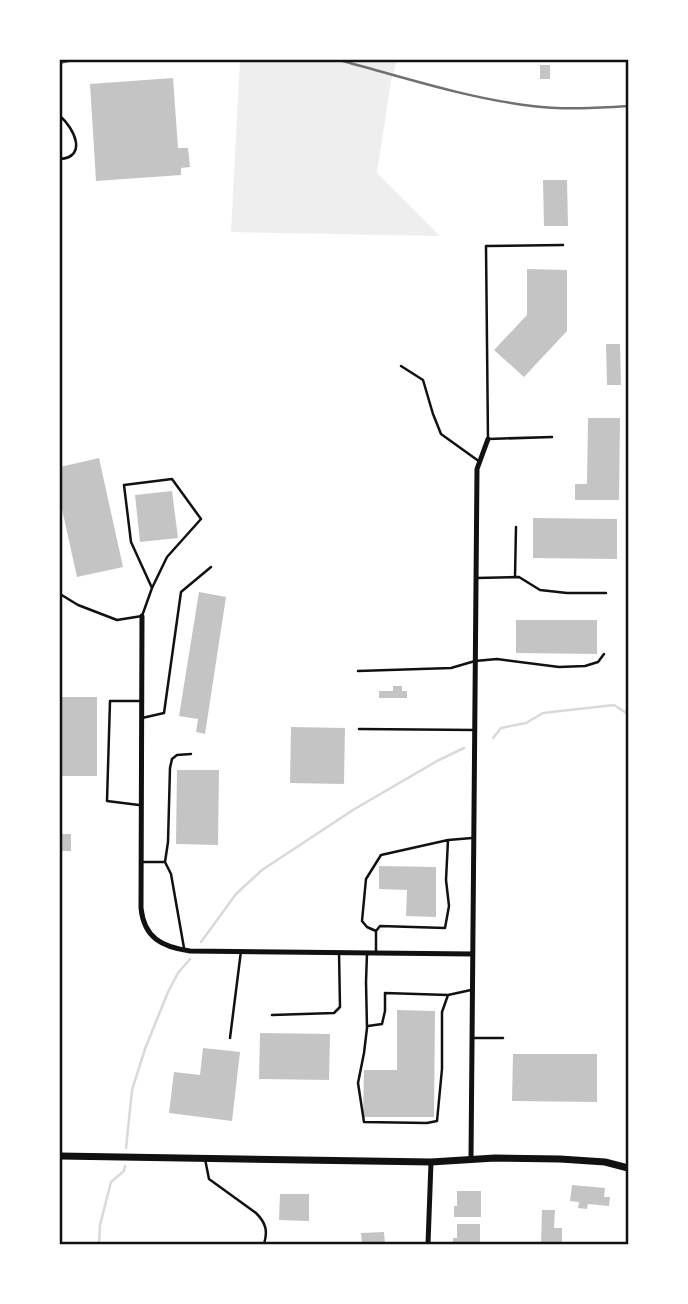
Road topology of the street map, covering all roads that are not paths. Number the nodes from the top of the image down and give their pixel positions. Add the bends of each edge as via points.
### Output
1 (60, 116) edge
2 (60, 159) edge
3 (563, 245) dead end
4 (401, 366) dead end
5 (552, 437) dead end
6 (488, 439) junction
7 (480, 461) junction
8 (516, 527) dead end
9 (211, 567) dead end
10 (515, 577) junction
11 (476, 578) junction
12 (152, 588) junction
13 (606, 593) dead end
14 (60, 594) edge
15 (142, 616) junction
16 (604, 654) dead end
17 (475, 660) junction
18 (358, 671) dead end
19 (142, 701) junction
20 (142, 718) junction
21 (359, 729) dead end
22 (475, 730) junction
23 (191, 754) dead end
24 (141, 805) junction
25 (474, 838) junction
26 (448, 840) junction
27 (141, 862) junction
28 (165, 862) junction
29 (376, 931) junction
30 (185, 950) junction
31 (241, 951) junction
32 (339, 952) junction
33 (367, 953) junction
34 (376, 953) junction
35 (472, 954) junction
36 (472, 989) junction
37 (448, 995) junction
38 (272, 1015) dead end
39 (367, 1026) junction
40 (230, 1038) dead end
41 (472, 1038) junction
42 (503, 1038) dead end
43 (60, 1156) edge
44 (205, 1158) junction
45 (471, 1159) junction
46 (431, 1162) junction
47 (628, 1168) edge
48 (264, 1244) edge
49 (428, 1244) edge

1 - 2 lane via 73,131 76,148 74,155
3 - 6 lane via 486,246
4 - 7 lane via 422,380 441,434
5 - 6 lane
6 - 7 street
7 - 11 street
8 - 10 lane
9 - 20 lane via 181,592 164,713
10 - 11 lane
10 - 13 lane via 540,590
11 - 17 street
12 - 12 lane via 167,557 201,519 172,479 124,485 131,542
12 - 15 lane
14 - 15 lane via 117,620
15 - 19 street
16 - 17 lane via 585,666
17 - 18 lane via 451,668
17 - 22 street
19 - 20 street
19 - 24 lane via 110,701 107,801
20 - 24 street
21 - 22 lane
22 - 25 street
23 - 28 lane via 172,759
24 - 27 street
25 - 26 lane
25 - 35 street
26 - 29 lane via 381,855 366,879 362,921
26 - 29 lane via 445,928 380,926
27 - 28 lane
27 - 30 street via 145,927 157,941
28 - 30 lane
29 - 34 lane
30 - 31 street
31 - 32 street
31 - 40 lane
32 - 33 street
32 - 38 lane via 340,1007 334,1013
33 - 34 street
33 - 39 lane
34 - 35 street
35 - 36 street
36 - 37 lane
36 - 41 street
37 - 39 lane via 385,993 382,1024
37 - 39 lane via 442,1012 437,1121 364,1122 358,1083
41 - 42 lane
41 - 45 street
43 - 44 street
44 - 46 street
44 - 48 lane via 209,1179 263,1220
45 - 46 street
45 - 47 street via 560,1158
46 - 49 street

